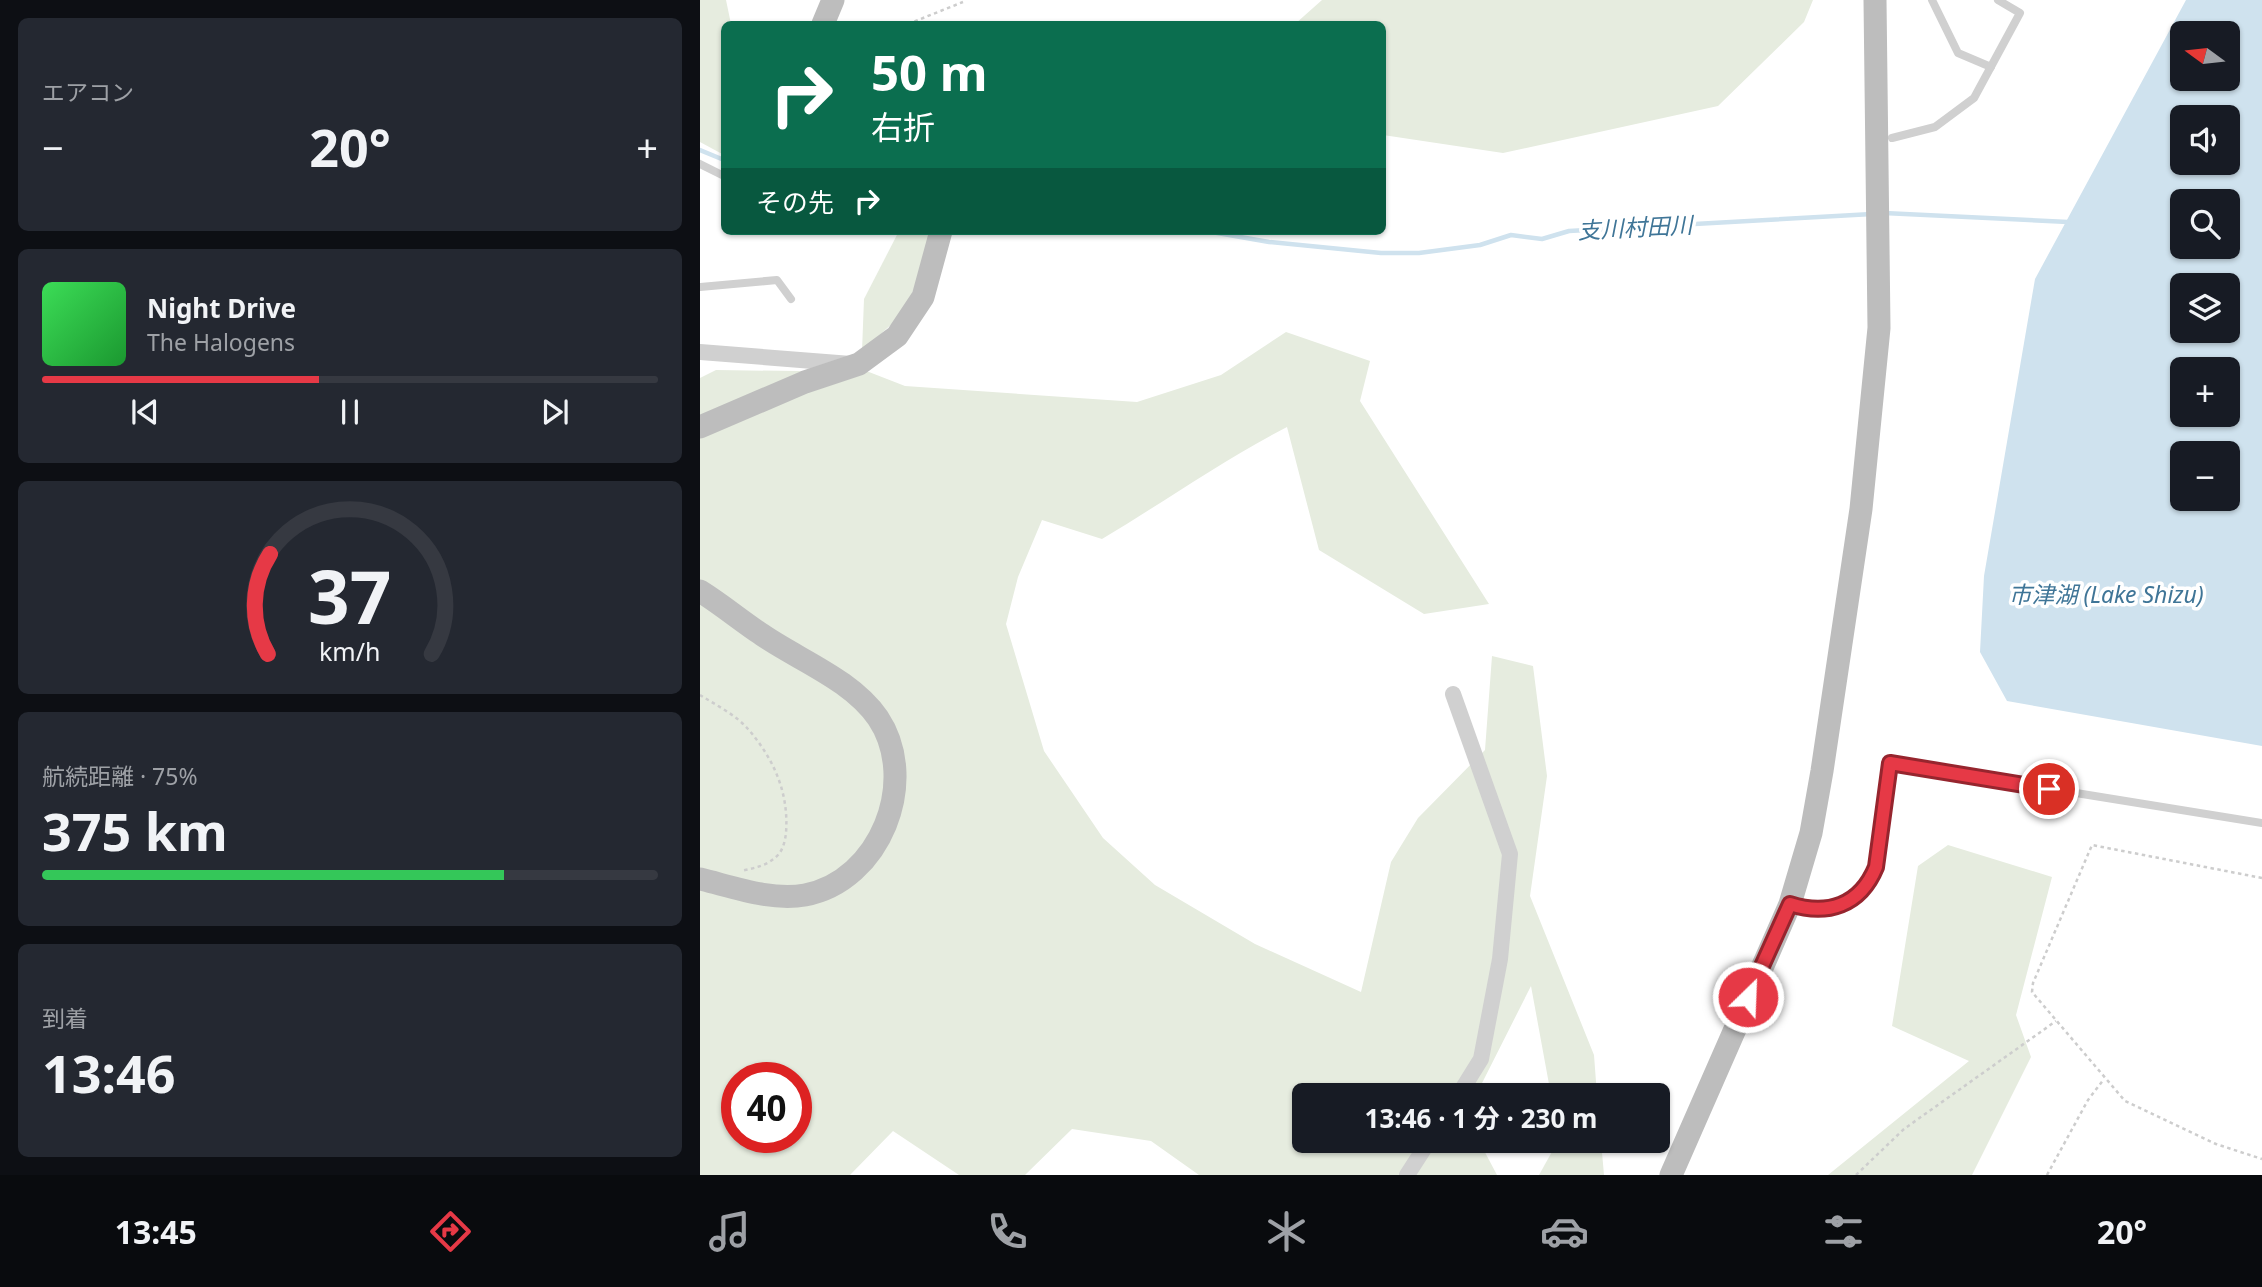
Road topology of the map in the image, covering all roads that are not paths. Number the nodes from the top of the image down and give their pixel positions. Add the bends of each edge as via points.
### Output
1 (833, 0) edge
2 (1875, 0) edge
3 (1932, 0) edge
4 (1997, 0) edge
5 (824, 21) edge
6 (1991, 67) junction
7 (1892, 138) dead end
8 (700, 164) edge
9 (721, 174) edge
10 (940, 235) edge
11 (700, 287) edge
12 (791, 299) dead end
13 (700, 352) edge
14 (859, 364) junction
15 (700, 427) edge
16 (700, 591) edge
17 (1453, 694) dead end
18 (2262, 822) edge
19 (700, 880) edge
20 (1790, 904) junction
21 (1466, 1083) edge
22 (1422, 1153) edge
23 (1408, 1175) edge
24 (1671, 1175) edge

1 - 5 street
2 - 20 street via 1879,328 1859,523 1818,796
3 - 6 lane via 1958,53
4 - 6 lane via 2020,13
6 - 7 lane via 1974,98 1935,127
8 - 9 lane
10 - 14 street via 923,298 913,316 897,336
11 - 12 lane via 777,280
13 - 14 street
14 - 15 street
16 - 19 street via 863,702 877,718 896,761 879,841 844,881 801,896
17 - 21 street via 1510,855 1500,959 1481,1059
18 - 20 lane via 1890,763 1870,883 1839,906 1812,911
20 - 24 street
22 - 23 street

